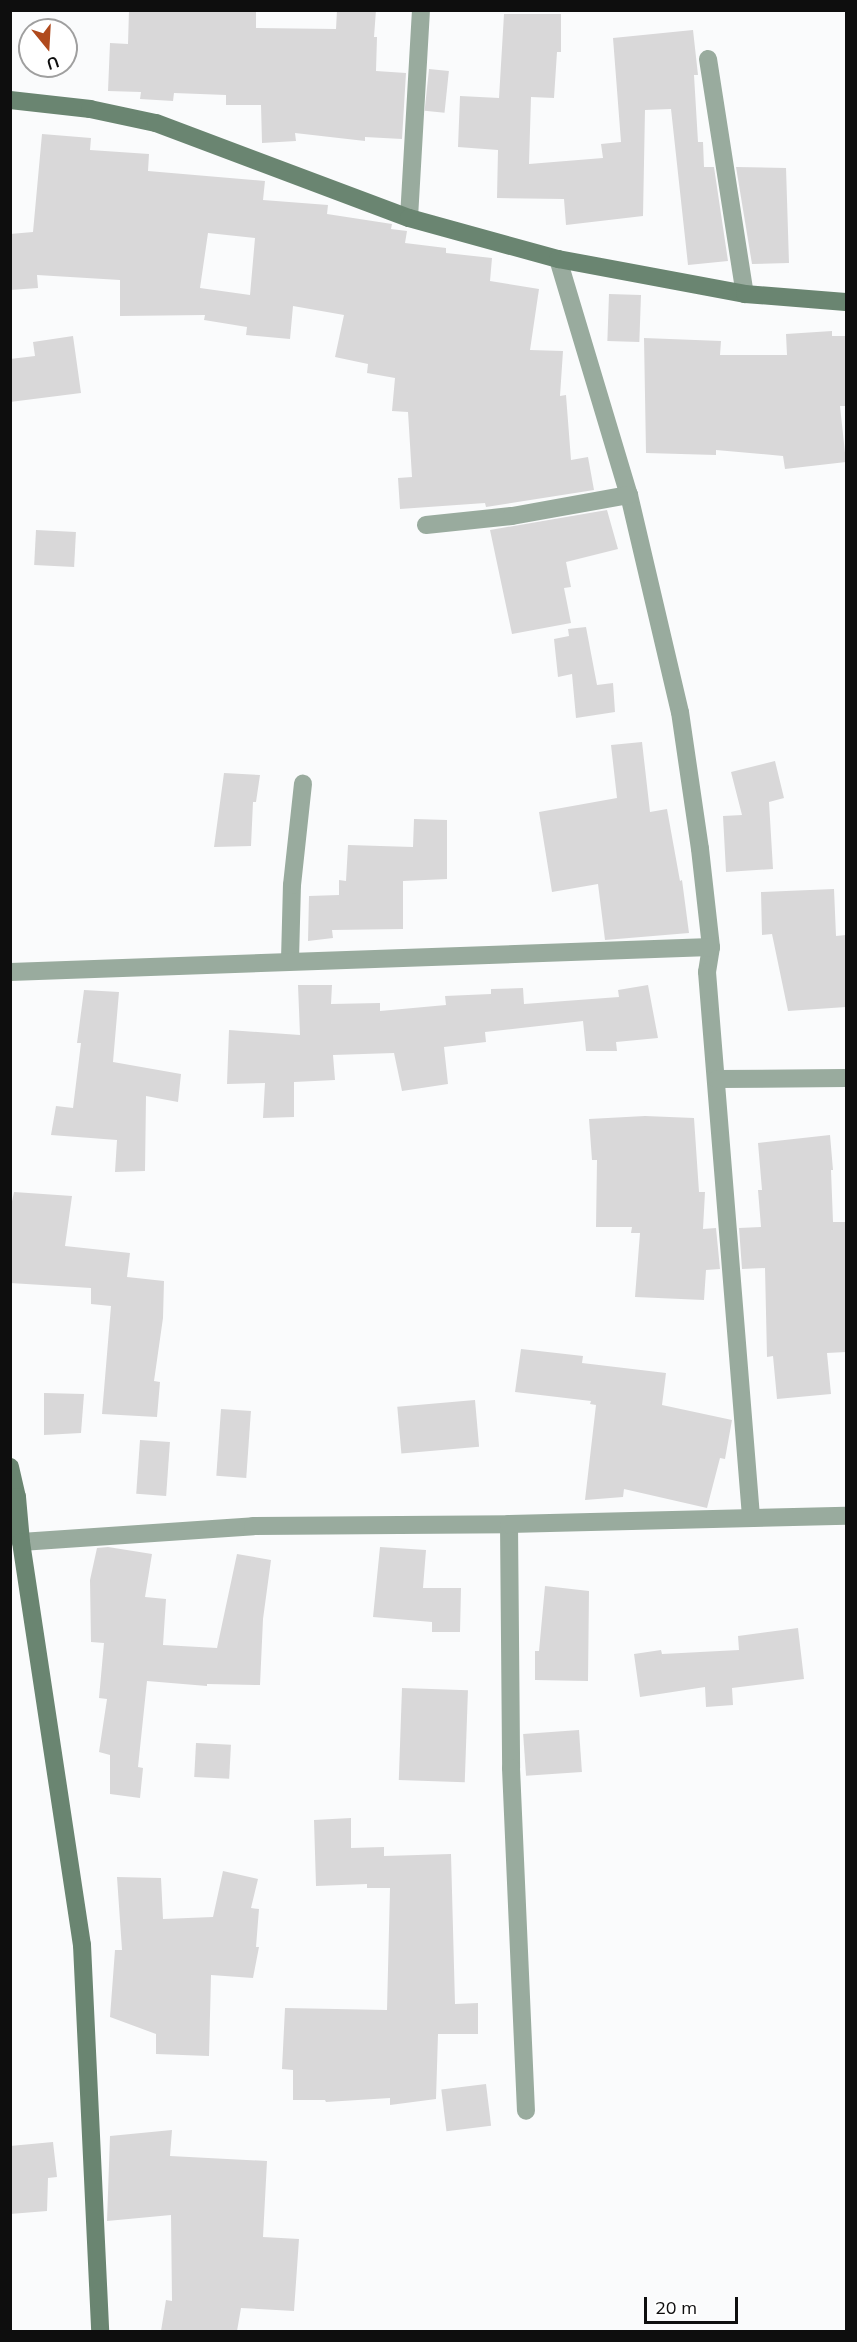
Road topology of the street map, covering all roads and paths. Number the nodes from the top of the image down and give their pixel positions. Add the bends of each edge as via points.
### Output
1 (421, 10) edge
2 (708, 59) dead end
3 (10, 100) edge
4 (409, 218) junction
5 (558, 259) junction
6 (745, 294) junction
7 (846, 302) edge
8 (628, 495) junction
9 (426, 525) dead end
10 (303, 784) dead end
11 (711, 947) junction
12 (290, 960) junction
13 (10, 972) edge
14 (846, 1078) edge
15 (717, 1079) junction
16 (10, 1467) edge
17 (846, 1516) edge
18 (751, 1517) junction
19 (15, 1519) edge
20 (509, 1524) junction
21 (21, 1542) junction
22 (526, 2111) dead end
23 (100, 2331) edge

1 - 4 street
2 - 6 street
3 - 4 main road via 90,109 156,123
4 - 5 main road
5 - 6 main road
5 - 8 street
6 - 7 main road
8 - 9 street via 512,516
8 - 11 street via 680,712
10 - 12 street via 292,885
11 - 12 street
11 - 15 street via 707,972
12 - 13 street
14 - 15 street
15 - 18 street
16 - 19 main road
17 - 18 street
18 - 20 street
19 - 21 main road
20 - 21 street via 254,1526
20 - 22 street via 511,1768
21 - 23 main road via 82,1945

